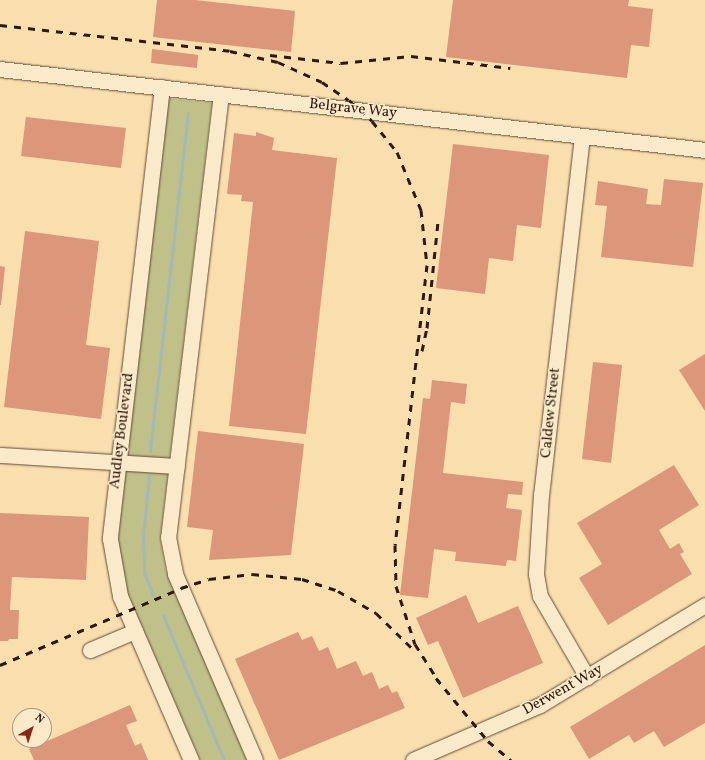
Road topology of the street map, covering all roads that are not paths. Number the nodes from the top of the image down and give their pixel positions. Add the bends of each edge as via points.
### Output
1 (0, 69) edge
2 (162, 87) junction
3 (220, 94) junction
4 (582, 136) junction
5 (705, 150) edge
6 (0, 455) edge
7 (119, 460) junction
8 (177, 466) junction
9 (705, 605) edge
10 (135, 631) junction
11 (90, 650) dead end
12 (588, 677) junction
13 (191, 760) edge
14 (255, 760) edge
15 (413, 760) edge

1 - 2 street, Belgrave Way
2 - 3 street, Belgrave Way
2 - 7 street, Audley Boulevard
3 - 4 street, Belgrave Way
3 - 8 street
4 - 5 street, Belgrave Way
4 - 12 street, Caldew Street via 541,494 536,574 540,596
6 - 7 street
7 - 8 street
7 - 10 street, Audley Boulevard via 112,511 111,556 120,596
8 - 14 street via 168,537 170,559
9 - 12 street, Derwent Way
10 - 11 street
10 - 13 street, Audley Boulevard
12 - 15 street, Derwent Way via 540,705

